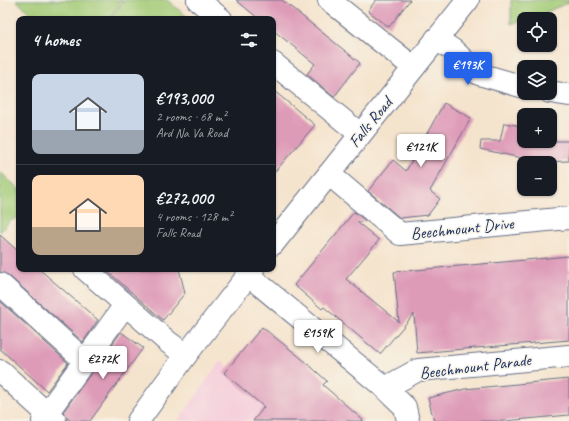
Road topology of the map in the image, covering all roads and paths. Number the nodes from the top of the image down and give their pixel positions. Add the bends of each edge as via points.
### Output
1 (198, 0) edge
2 (329, 0) edge
3 (468, 0) edge
4 (217, 16) edge
5 (436, 39) junction
6 (276, 64) edge
7 (413, 67) junction
8 (517, 85) edge
9 (557, 93) edge
10 (569, 96) edge
11 (360, 134) junction
12 (329, 174) junction
13 (569, 218) edge
14 (276, 240) edge
15 (88, 272) edge
16 (250, 272) edge
17 (0, 284) edge
18 (125, 305) junction
19 (186, 355) junction
20 (569, 356) edge
21 (85, 361) junction
22 (0, 371) edge
23 (385, 388) junction
24 (48, 418) edge
25 (138, 421) edge
26 (408, 421) edge

1 - 4 street
2 - 7 street
3 - 5 street, Falls Road
5 - 7 street, Falls Road
5 - 8 street via 453,50 479,74
6 - 11 street
7 - 11 street, Falls Road
9 - 10 street
11 - 12 street, Falls Road
12 - 13 street, Beechmount Drive via 400,234
12 - 14 street, Falls Road
15 - 18 street
16 - 19 street
16 - 23 street
17 - 21 street
18 - 19 street
18 - 21 street
19 - 25 street
20 - 23 street, Beechmount Parade via 418,370
21 - 24 street
22 - 24 street
23 - 26 street via 405,407

